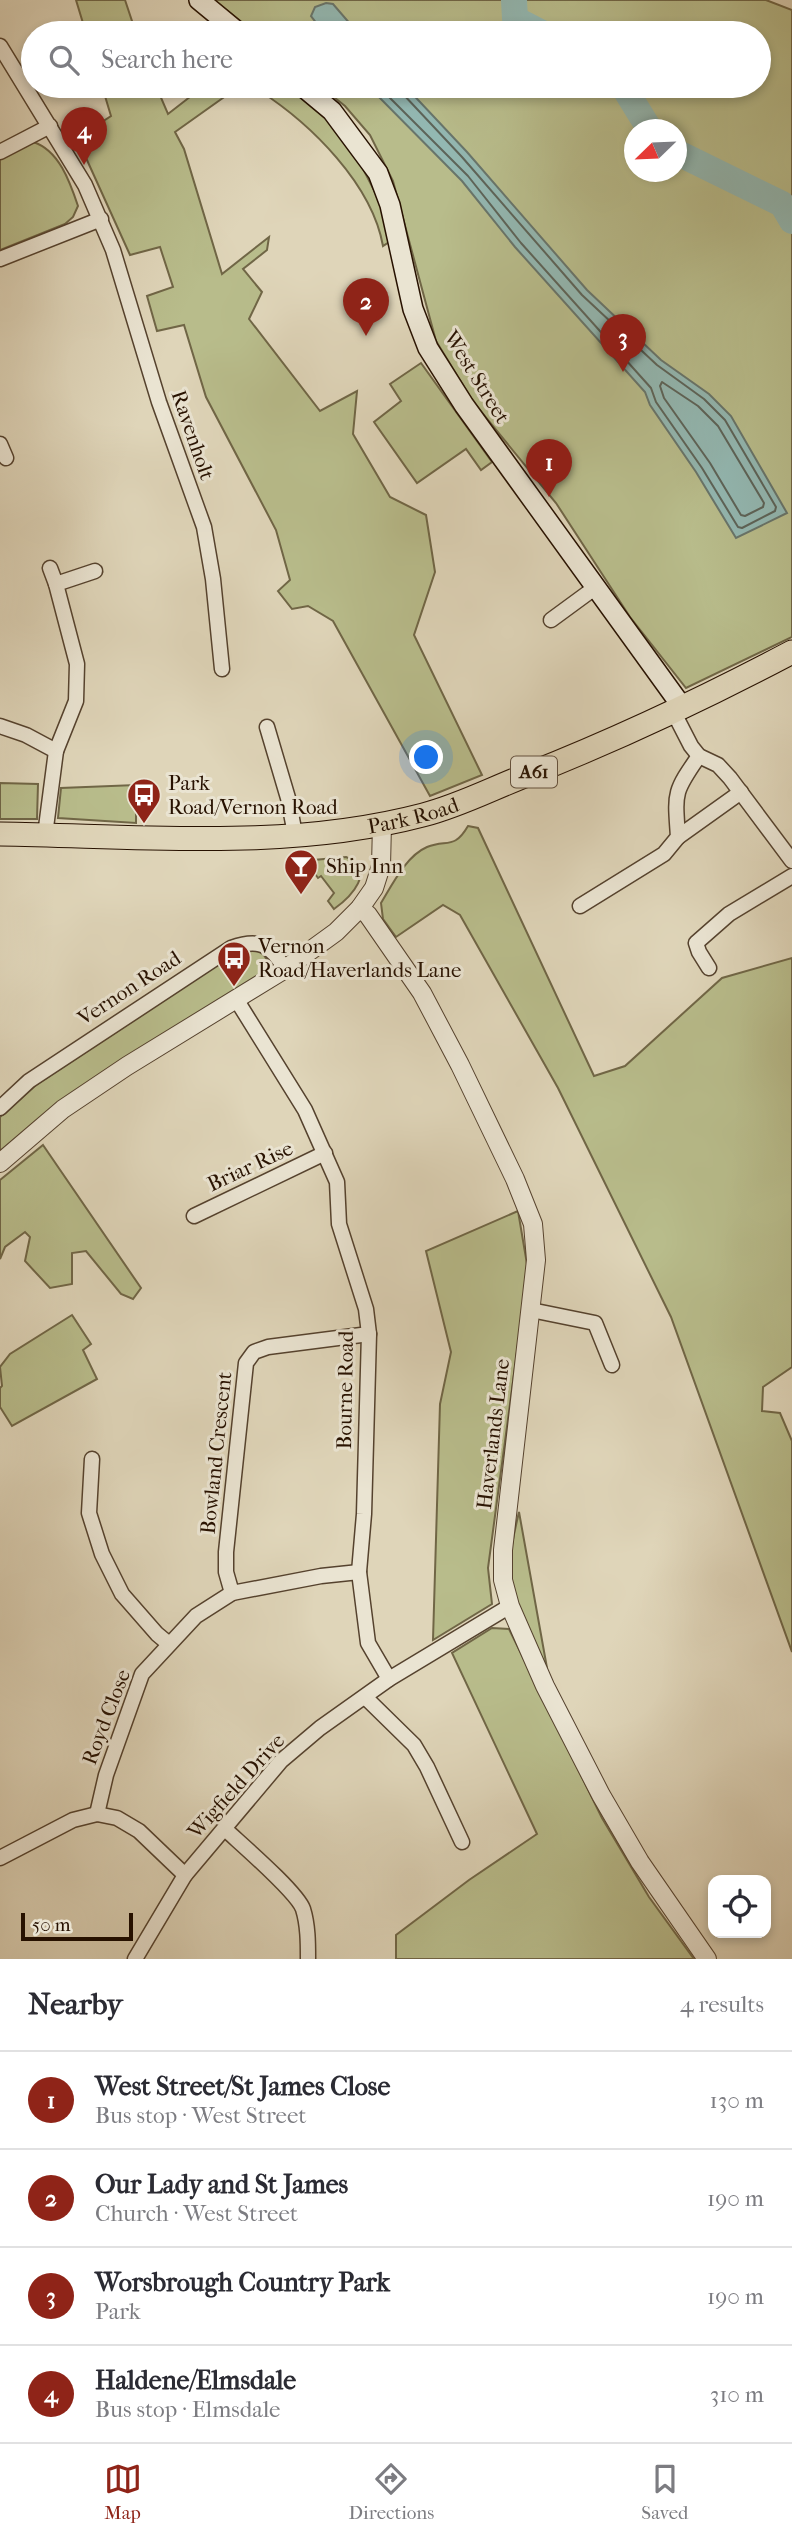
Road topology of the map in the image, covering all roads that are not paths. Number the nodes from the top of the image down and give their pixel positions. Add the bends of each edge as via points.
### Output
1 (199, 0) edge
2 (224, 21) edge
3 (0, 46) edge
4 (21, 80) edge
5 (32, 98) edge
6 (316, 98) edge
7 (50, 126) junction
8 (0, 152) edge
9 (101, 219) junction
10 (0, 259) edge
11 (0, 444) edge
12 (6, 458) dead end
13 (51, 568) dead end
14 (95, 571) dead end
15 (56, 584) junction
16 (596, 587) junction
17 (551, 620) dead end
18 (792, 652) edge
19 (222, 670) dead end
20 (679, 710) junction
21 (0, 726) edge
22 (267, 727) dead end
23 (56, 751) junction
24 (699, 756) junction
25 (741, 792) junction
26 (382, 824) junction
27 (0, 834) edge
28 (295, 834) junction
29 (45, 835) junction
30 (678, 837) junction
31 (792, 862) edge
32 (792, 876) edge
33 (580, 906) dead end
34 (360, 908) junction
35 (709, 968) dead end
36 (285, 969) junction
37 (236, 999) junction
38 (0, 1108) edge
39 (325, 1153) junction
40 (0, 1163) edge
41 (194, 1216) dead end
42 (531, 1310) junction
43 (369, 1334) junction
44 (612, 1365) dead end
45 (92, 1459) dead end
46 (359, 1572) junction
47 (232, 1593) junction
48 (510, 1606) junction
49 (169, 1644) junction
50 (389, 1679) junction
51 (365, 1697) junction
52 (97, 1814) junction
53 (225, 1829) junction
54 (462, 1842) dead end
55 (0, 1858) edge
56 (186, 1875) junction
57 (135, 1959) edge
58 (308, 1959) edge
59 (706, 1959) edge

1 - 2 main road
3 - 4 street, Ravenholt
5 - 7 street, Ravenholt
6 - 16 main road, West Street via 332,111 378,173 390,205 413,309 428,348
7 - 8 street
7 - 9 street, Ravenholt
9 - 10 street
9 - 19 street, Ravenholt via 204,527
11 - 12 street
13 - 15 street
14 - 15 street
15 - 23 street via 77,664 76,701
16 - 17 street
16 - 20 main road, West Street
18 - 20 highway, Park Road / A61
20 - 24 street
20 - 26 highway, Park Road / A61 via 445,807
21 - 23 street
22 - 28 street
23 - 29 street
24 - 25 street via 718,765
24 - 30 street via 677,789
25 - 30 street
25 - 31 street
26 - 28 highway, Park Road / A61
26 - 34 street via 381,866 374,888
27 - 29 highway, Park Road / A61
28 - 29 highway, Park Road / A61 via 190,838
30 - 33 street via 664,854
32 - 35 street via 729,914 696,943
34 - 36 street via 318,947
34 - 42 street, Haverlands Lane via 422,993 515,1179 533,1224 536,1260
36 - 37 street
36 - 38 street, Vernon Road via 264,945 250,941 231,947 29,1081
37 - 39 street, Bourne Road via 305,1110
37 - 40 street via 63,1109
39 - 41 street, Briar Rise
39 - 43 street, Bourne Road via 337,1182 339,1224 366,1309
42 - 44 street via 595,1323
42 - 48 street, Haverlands Lane via 503,1550 503,1580
43 - 46 street, Bourne Road
43 - 47 street, Bowland Crescent via 268,1347 254,1352 246,1363 226,1552
45 - 49 street via 89,1513 102,1554 122,1594
46 - 47 street, Royd Close
46 - 50 street, Bourne Road via 368,1643
47 - 49 street, Royd Close via 196,1616
48 - 50 street, Wigfield Drive
48 - 59 street, Haverlands Lane via 601,1794 659,1892
49 - 52 street, Royd Close via 142,1674
50 - 51 street, Wigfield Drive
51 - 53 street, Wigfield Drive via 281,1761
51 - 54 street via 414,1745
52 - 55 street via 73,1820
52 - 56 street via 117,1818 139,1832
53 - 56 street, Wigfield Drive
53 - 58 street via 302,1907
56 - 57 street, Wigfield Drive

